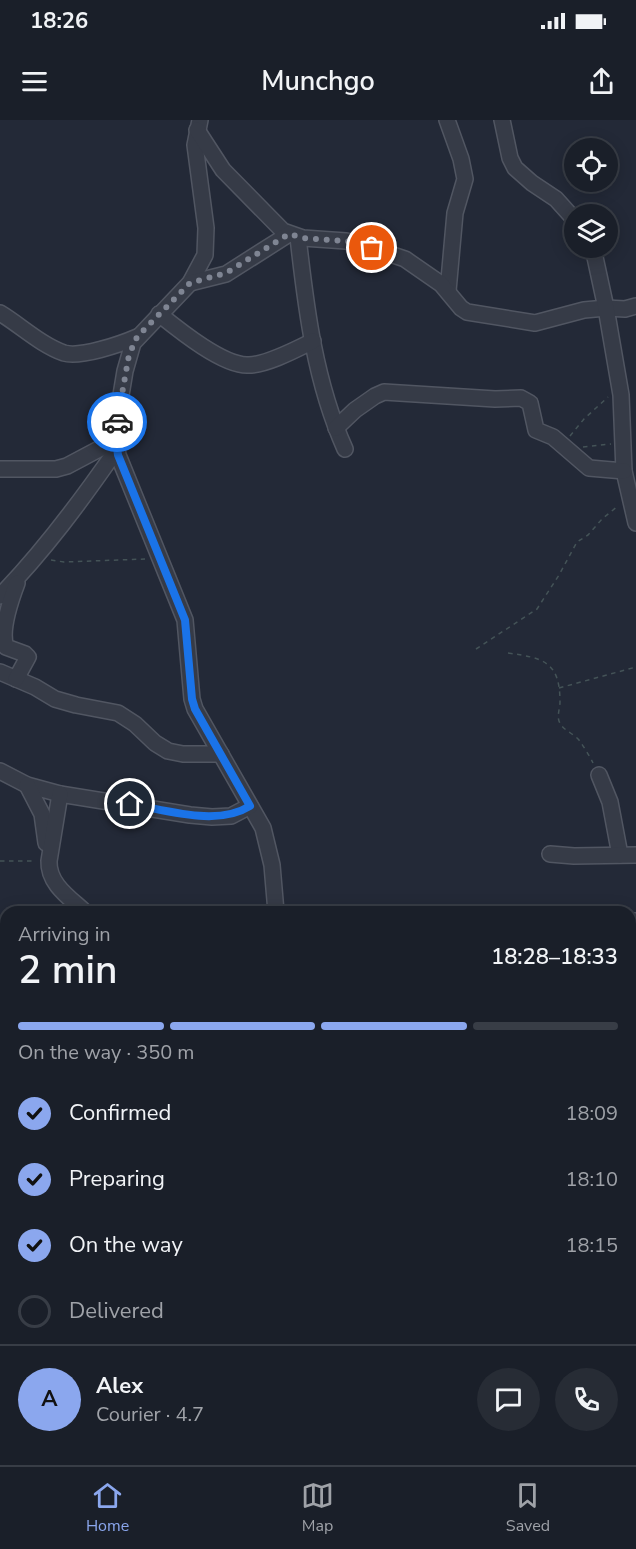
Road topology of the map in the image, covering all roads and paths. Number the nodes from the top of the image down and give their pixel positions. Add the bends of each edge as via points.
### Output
1 (447, 120) edge
2 (502, 120) edge
3 (199, 125) edge
4 (564, 208) edge
5 (293, 236) junction
6 (595, 258) edge
7 (190, 283) junction
8 (448, 291) junction
9 (636, 306) edge
10 (606, 308) junction
11 (0, 313) edge
12 (159, 314) junction
13 (137, 337) junction
14 (313, 341) junction
15 (619, 385) junction
16 (336, 429) junction
17 (623, 444) junction
18 (116, 445) junction
19 (564, 446) junction
20 (345, 449) dead end
21 (0, 469) edge
22 (624, 471) junction
23 (630, 499) junction
24 (636, 523) edge
25 (36, 557) junction
26 (160, 558) junction
27 (18, 577) junction
28 (0, 596) edge
29 (476, 649) dead end
30 (508, 653) dead end
31 (636, 667) edge
32 (0, 672) edge
33 (16, 679) junction
34 (558, 688) junction
35 (220, 754) junction
36 (0, 771) edge
37 (599, 775) joint
38 (27, 785) junction
39 (60, 794) junction
40 (250, 806) junction
41 (550, 854) dead end
42 (620, 855) junction
43 (636, 855) edge
44 (0, 861) edge
45 (49, 862) junction
46 (78, 906) edge
47 (276, 906) edge

1 - 8 street via 465,179 455,213
2 - 4 street via 515,168
3 - 5 street via 223,170 268,218
3 - 7 street via 195,145 206,246
5 - 7 street via 226,273
5 - 8 street via 346,241 405,259
5 - 14 street
6 - 10 street
7 - 12 street
8 - 10 street via 467,312 535,323
9 - 10 street
10 - 15 street
11 - 13 street via 67,353 112,347
12 - 13 street
12 - 14 street via 207,349 244,365 278,357
13 - 18 street via 125,371
14 - 16 street via 320,380
15 - 17 street
15 - 19 path via 584,419
16 - 19 street via 381,393 521,398 530,403 536,430
16 - 20 street
17 - 19 path
17 - 22 street
18 - 21 street via 56,469
18 - 25 street via 86,495
18 - 26 street
19 - 22 street via 589,468
22 - 23 street
23 - 24 street
23 - 29 path via 580,539 537,609
25 - 26 path via 64,562
25 - 27 street
26 - 35 street via 185,620 195,709
27 - 28 street
27 - 33 street via 4,640 6,647 28,657
30 - 34 path via 548,663
31 - 34 path
32 - 33 street
33 - 35 street via 55,699 118,712 168,751
34 - 37 path via 558,720 578,739
35 - 40 street
36 - 38 street
37 - 42 street via 610,802
38 - 39 street
38 - 45 street via 42,814
39 - 40 street via 212,817 231,816
39 - 45 street
40 - 47 street via 266,839
41 - 42 street
42 - 43 street
44 - 45 path
45 - 46 street via 51,876

